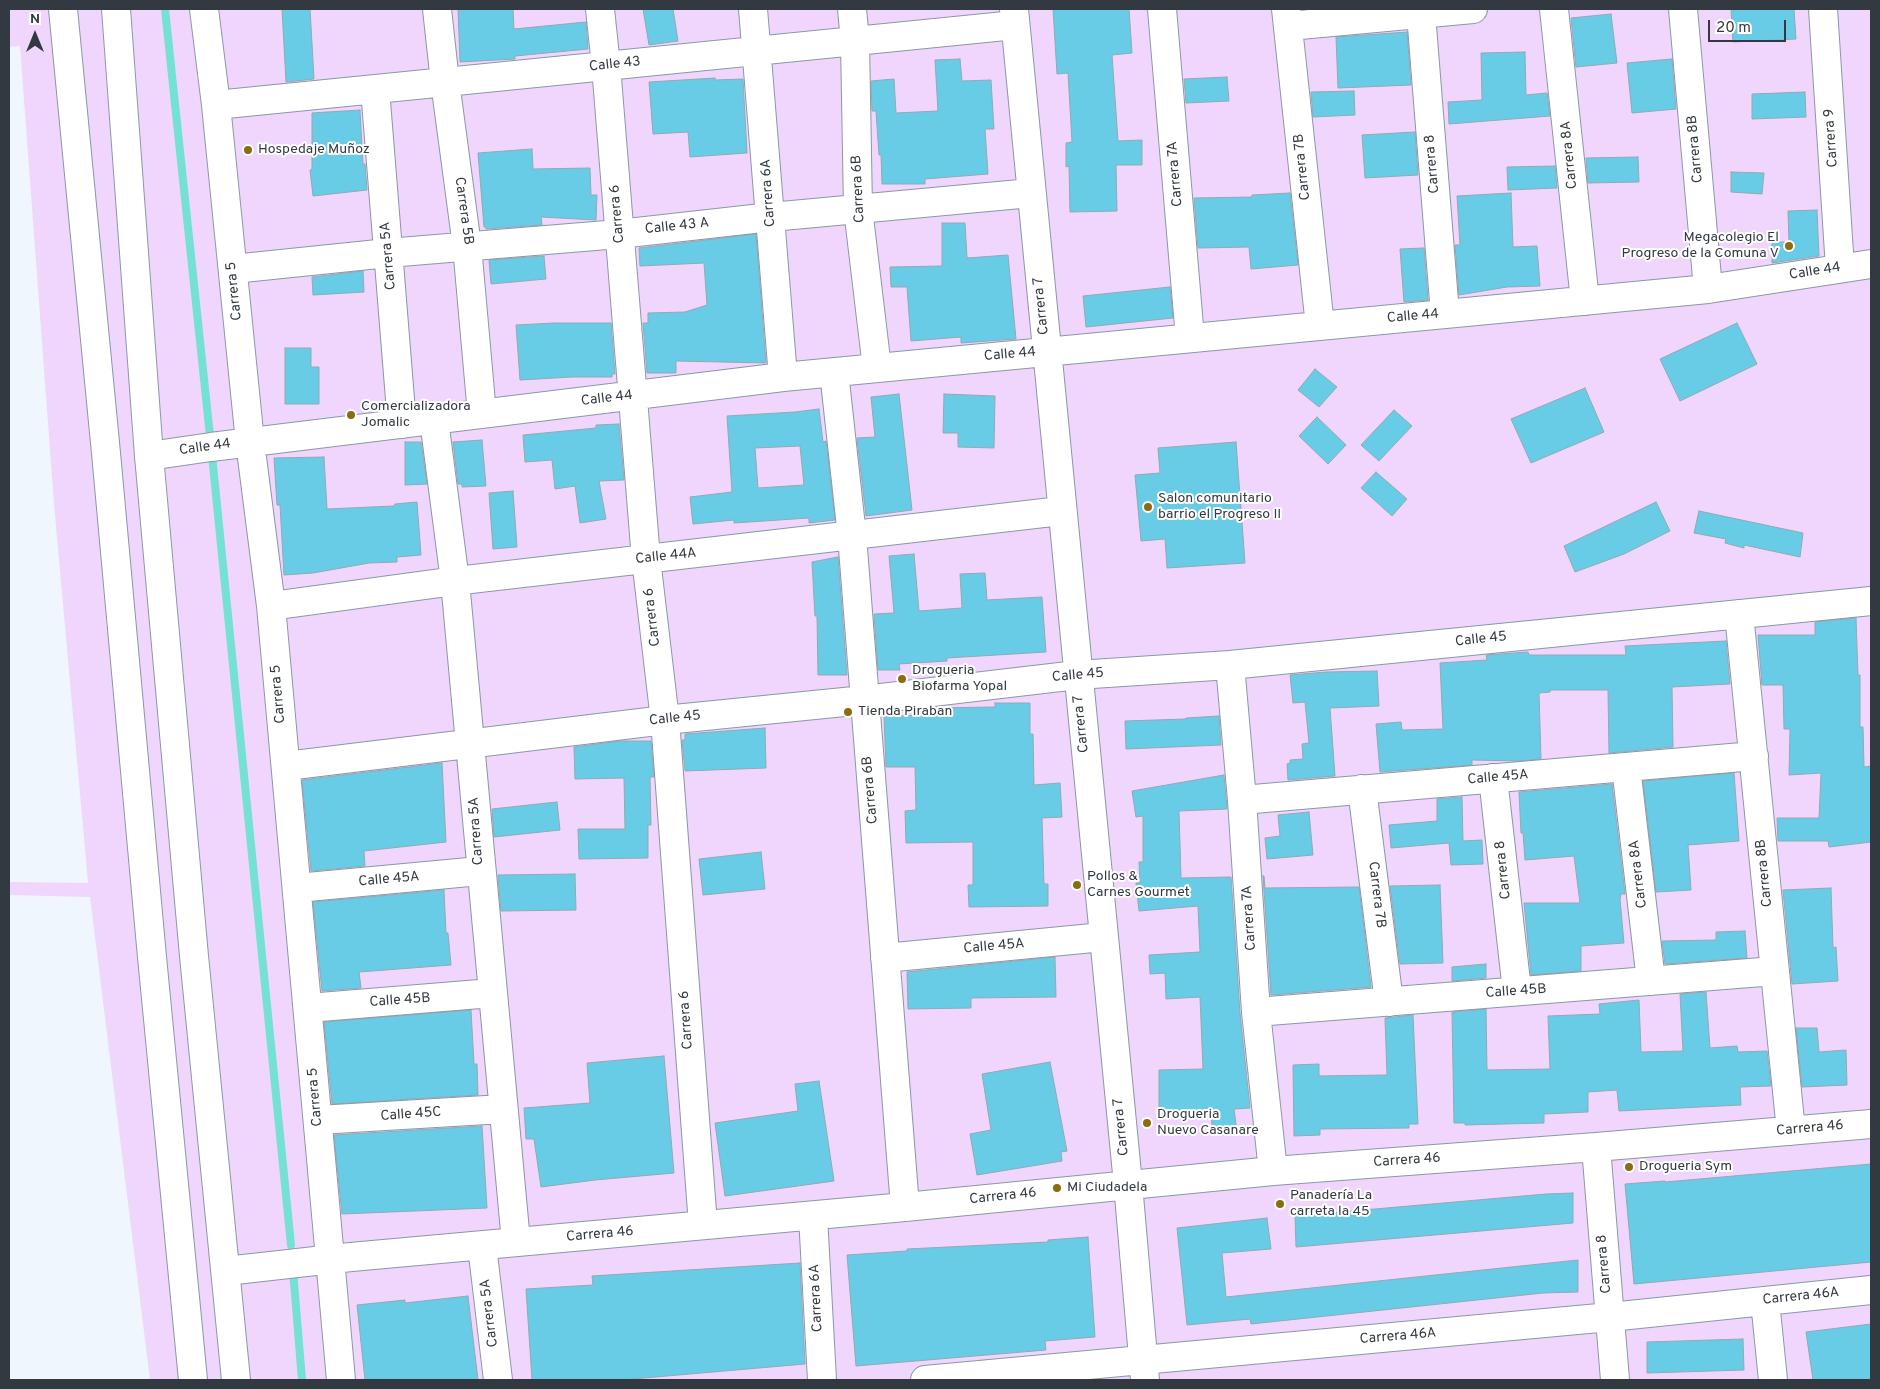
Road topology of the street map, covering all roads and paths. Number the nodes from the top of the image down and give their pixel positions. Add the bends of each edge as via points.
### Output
1 (63, 9) edge
2 (116, 9) edge
3 (204, 9) edge
4 (437, 9) edge
5 (600, 9) edge
6 (753, 9) edge
7 (852, 9) edge
8 (1162, 9) edge
9 (1473, 9) edge
10 (1554, 9) edge
11 (1683, 9) edge
12 (1823, 9) edge
13 (1421, 14) junction
14 (1014, 17) edge
15 (1288, 17) edge
16 (855, 41) junction
17 (758, 51) junction
18 (606, 66) junction
19 (445, 82) junction
20 (375, 89) junction
21 (216, 105) junction
22 (1031, 193) junction
23 (858, 209) junction
24 (771, 217) junction
25 (619, 234) junction
26 (468, 246) junction
27 (388, 253) junction
28 (1871, 264) edge
29 (1840, 268) junction
30 (233, 270) junction
31 (1708, 289) junction
32 (1585, 301) junction
33 (1445, 314) junction
34 (1320, 326) junction
35 (1190, 338) junction
36 (1046, 352) junction
37 (877, 368) junction
38 (834, 372) junction
39 (783, 377) junction
40 (634, 396) junction
41 (482, 414) junction
42 (434, 420) junction
43 (402, 424) junction
44 (250, 442) junction
45 (149, 456) junction
46 (1061, 511) junction
47 (852, 536) junction
48 (646, 559) junction
49 (455, 581) junction
50 (1871, 601) edge
51 (271, 606) junction
52 (1739, 614) junction
53 (1230, 666) junction
54 (1077, 675) junction
55 (864, 700) junction
56 (665, 720) junction
57 (470, 744) junction
58 (1754, 756) junction
59 (286, 766) junction
60 (1626, 767) junction
61 (1493, 778) junction
62 (1362, 789) junction
63 (1242, 800) junction
64 (480, 871) junction
65 (297, 888) junction
66 (1103, 937) junction
67 (884, 958) junction
68 (1775, 971) junction
69 (1651, 981) junction
70 (1517, 991) junction
71 (492, 994) junction
72 (1389, 1002) junction
73 (308, 1008) junction
74 (1256, 1012) junction
75 (503, 1109) junction
76 (318, 1120) junction
77 (1871, 1124) edge
78 (1791, 1132) junction
79 (1596, 1147) junction
80 (1273, 1171) junction
81 (1128, 1184) junction
82 (905, 1207) junction
83 (814, 1216) junction
84 (702, 1225) junction
85 (516, 1242) junction
86 (482, 1246) junction
87 (330, 1259) junction
88 (226, 1271) junction
89 (1871, 1290) edge
90 (1765, 1301) junction
91 (1610, 1317) junction
92 (1144, 1371) edge
93 (193, 1380) edge
94 (236, 1380) edge
95 (341, 1380) edge
96 (498, 1380) edge
97 (822, 1380) edge
98 (925, 1380) edge
99 (1615, 1380) edge
100 (1773, 1380) edge

1 - 93 street
2 - 45 street
3 - 21 street, Carrera 5
4 - 19 street, Carrera 5B
5 - 18 street, Carrera 6
6 - 17 street, Carrera 6A
7 - 16 street, Carrera 6B
8 - 35 street, Carrera 7A
9 - 13 street
10 - 32 street, Carrera 8A
11 - 31 street, Carrera 8B
12 - 29 street, Carrera 9
13 - 15 street
13 - 33 street, Carrera 8
14 - 16 street, Calle 43
14 - 22 street, Carrera 7
15 - 34 street, Carrera 7B
16 - 17 street, Calle 43
16 - 23 street, Carrera 6B
17 - 18 street, Calle 43
17 - 24 street, Carrera 6A
18 - 19 street, Calle 43
18 - 25 street, Carrera 6
19 - 20 street, Calle 43
19 - 26 street, Carrera 5B
20 - 21 street, Calle 43
20 - 27 street, Carrera 5A
21 - 30 street, Carrera 5
22 - 23 street, Calle 43 A
22 - 36 street, Carrera 7
23 - 24 street, Calle 43 A
23 - 37 street, Carrera 6B
24 - 25 street, Calle 43 A
24 - 39 street, Carrera 6A
25 - 26 street, Calle 43 A
25 - 40 street, Carrera 6
26 - 27 street, Calle 43 A
26 - 41 street, Carrera 5B
27 - 30 street, Calle 43 A
27 - 43 street, Carrera 5A
28 - 29 street, Calle 44
29 - 31 street, Calle 44
30 - 44 street, Carrera 5
31 - 32 street, Calle 44
32 - 33 street, Calle 44
33 - 34 street, Calle 44
34 - 35 street, Calle 44
35 - 36 street, Calle 44
36 - 37 street, Calle 44
36 - 46 street, Carrera 7
37 - 38 street, Calle 44
38 - 39 street, Calle 44
38 - 47 street, Carrera 6B
39 - 40 street, Calle 44
40 - 41 street, Calle 44
40 - 48 street, Carrera 6
41 - 42 street, Calle 44
42 - 43 street, Calle 44
42 - 49 street, Carrera 5A
43 - 44 street, Calle 44
44 - 45 street, Calle 44
44 - 51 street, Carrera 5
45 - 88 street
46 - 47 street, Calle 44A
46 - 54 street, Carrera 7
47 - 48 street, Calle 44A
47 - 55 street, Carrera 6B
48 - 49 street, Calle 44A
48 - 56 street, Carrera 6
49 - 51 street, Calle 44A
49 - 57 street, Carrera 5A
50 - 52 street, Calle 45
51 - 59 street, Carrera 5
52 - 53 street, Calle 45
52 - 58 street, Carrera 8B
53 - 54 street, Calle 45
53 - 63 street, Carrera 7A
54 - 55 street, Calle 45
54 - 66 street, Carrera 7
55 - 56 street, Calle 45
55 - 67 street, Carrera 6B
56 - 57 street, Calle 45
56 - 84 street, Carrera 6
57 - 59 street, Calle 45
57 - 64 street, Carrera 5A
58 - 60 street, Calle 45A
58 - 68 street, Carrera 8B
59 - 65 street, Carrera 5
60 - 61 street, Calle 45A
60 - 69 street, Carrera 8A
61 - 62 street, Calle 45A
61 - 70 street, Carrera 8
62 - 63 street, Calle 45A
62 - 72 street, Carrera 7B
63 - 74 street, Carrera 7A
64 - 65 street, Calle 45A
64 - 71 street, Carrera 5A
65 - 73 street, Carrera 5
66 - 67 street, Calle 45A
66 - 81 street, Carrera 7
67 - 82 street, Carrera 6B
68 - 69 street, Calle 45B
68 - 78 street, Carrera 8B
69 - 70 street, Calle 45B
70 - 72 street, Calle 45B
71 - 73 street, Calle 45B
71 - 75 street, Carrera 5A
72 - 74 street, Calle 45B
73 - 76 street, Carrera 5
74 - 80 street, Carrera 7A
75 - 76 street, Calle 45C
75 - 85 street, Carrera 5A
76 - 87 street, Carrera 5
77 - 78 street, Carrera 46
78 - 79 street, Carrera 46
79 - 80 street, Carrera 46
79 - 91 street, Carrera 8
80 - 81 street, Carrera 46
81 - 82 street, Carrera 46
81 - 92 street, Carrera 7
82 - 83 street, Carrera 46
83 - 84 street, Carrera 46
83 - 97 street, Carrera 6A
84 - 85 street, Carrera 46
85 - 86 street, Carrera 46
86 - 87 street, Carrera 46
86 - 96 street, Carrera 5A
87 - 88 street, Carrera 46
87 - 95 street, Carrera 5
88 - 94 street
89 - 90 street, Carrera 46A
90 - 91 street, Carrera 46A
90 - 100 street
91 - 92 street, Carrera 46A
91 - 99 street, Carrera 8
92 - 98 street, Carrera 46A

